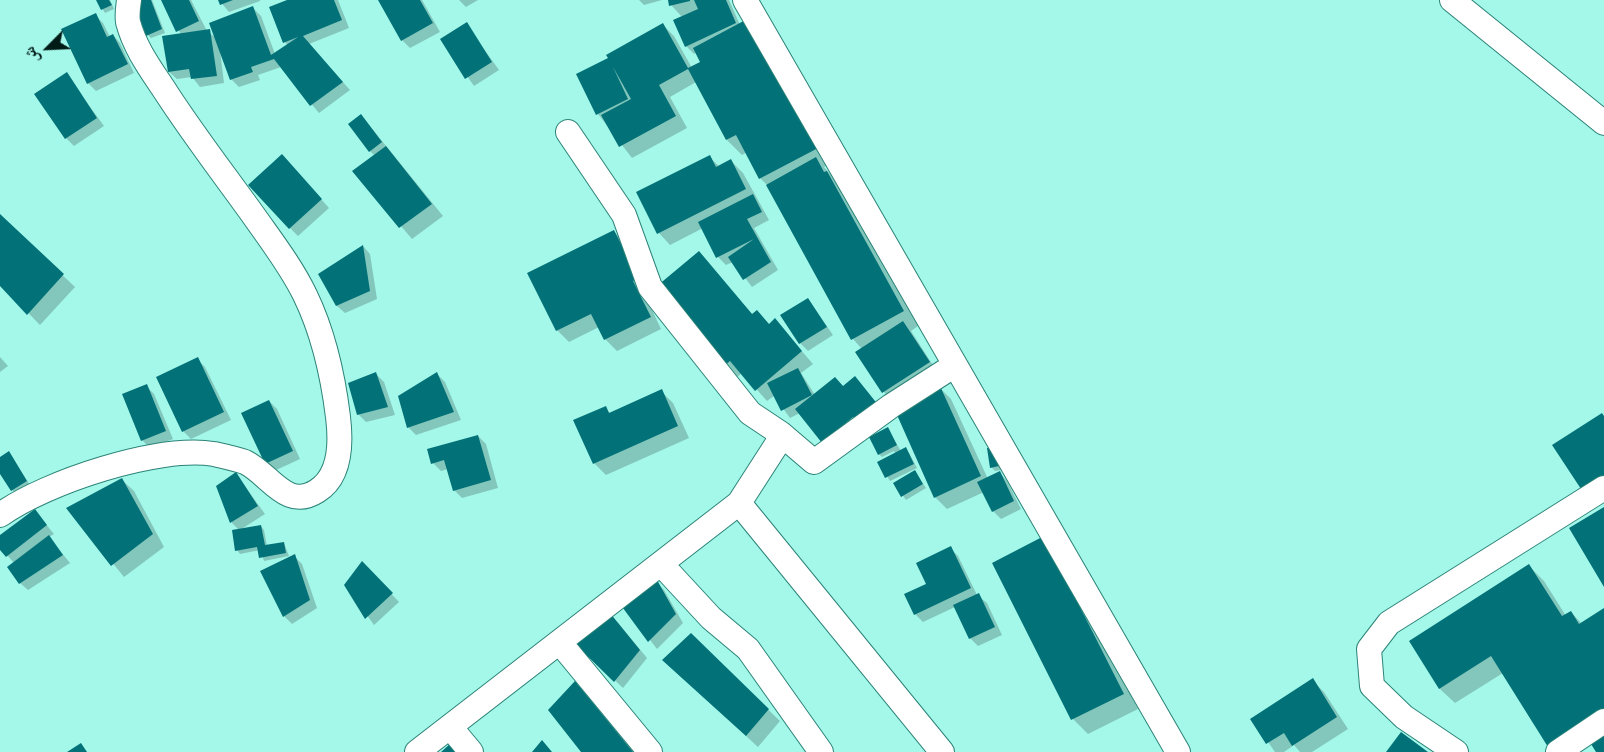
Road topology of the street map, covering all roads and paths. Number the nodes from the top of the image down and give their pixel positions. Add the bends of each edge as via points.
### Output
1 (129, 0) edge
2 (745, 0) edge
3 (1452, 0) edge
4 (1604, 123) edge
5 (568, 132) dead end
6 (955, 365) junction
7 (780, 433) junction
8 (1604, 488) edge
9 (739, 504) junction
10 (0, 515) edge
11 (661, 564) junction
12 (561, 644) junction
13 (1604, 721) edge
14 (451, 728) junction
15 (417, 752) edge
16 (471, 752) edge
17 (650, 752) edge
18 (821, 752) edge
19 (942, 752) edge
20 (1178, 752) edge
21 (1456, 752) edge
22 (1558, 752) edge

1 - 10 street via 128,21 138,50 280,252 305,295 334,386 341,442 333,472 319,490 303,498 286,495 246,463 213,454 161,455 78,477 18,502
2 - 6 street
3 - 4 street
5 - 7 street via 624,215 650,287 750,413
6 - 7 street via 814,462
6 - 20 street
7 - 9 street
8 - 21 street via 1389,623 1369,649 1372,686 1404,717
9 - 11 street
9 - 19 street
11 - 12 street
11 - 18 street via 711,618 748,649
12 - 14 street
12 - 17 street
13 - 22 street
14 - 15 street
14 - 16 street

